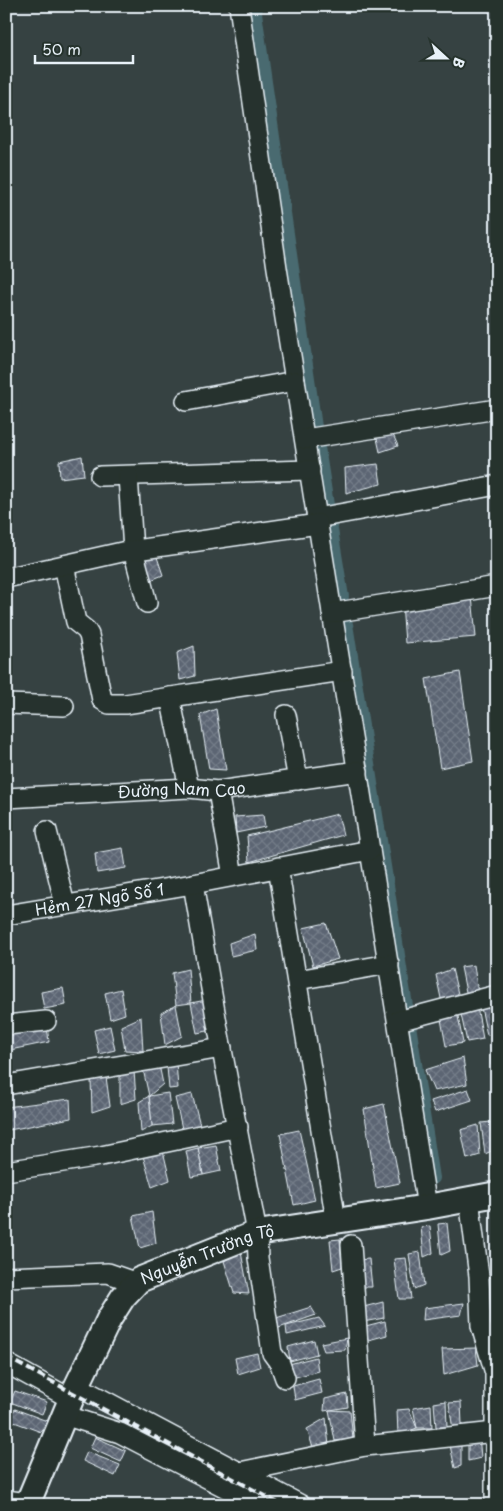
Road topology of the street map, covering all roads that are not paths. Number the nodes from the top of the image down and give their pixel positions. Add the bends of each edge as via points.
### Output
1 (239, 6) edge
2 (295, 381) junction
3 (186, 401) dead end
4 (497, 409) edge
5 (305, 439) junction
6 (310, 470) junction
7 (100, 476) dead end
8 (128, 476) junction
9 (497, 485) edge
10 (318, 521) junction
11 (133, 550) junction
12 (64, 565) junction
13 (6, 578) edge
14 (497, 586) edge
15 (147, 604) dead end
16 (332, 613) junction
17 (342, 671) junction
18 (170, 697) junction
19 (6, 704) edge
20 (64, 706) dead end
21 (286, 715) dead end
22 (358, 771) junction
23 (298, 780) junction
24 (188, 788) junction
25 (218, 791) junction
26 (6, 798) edge
27 (47, 831) dead end
28 (370, 850) junction
29 (278, 867) junction
30 (234, 876) junction
31 (193, 884) junction
32 (65, 905) junction
33 (6, 915) edge
34 (389, 964) junction
35 (297, 980) junction
36 (497, 995) edge
37 (46, 1021) dead end
38 (398, 1021) junction
39 (6, 1025) edge
40 (222, 1048) junction
41 (6, 1085) edge
42 (238, 1127) junction
43 (6, 1171) edge
44 (497, 1194) edge
45 (470, 1199) junction
46 (427, 1207) junction
47 (336, 1221) junction
48 (257, 1233) junction
49 (351, 1245) dead end
50 (6, 1278) edge
51 (134, 1282) junction
52 (6, 1363) edge
53 (495, 1368) edge
54 (285, 1378) dead end
55 (71, 1400) junction
56 (495, 1432) junction
57 (365, 1446) junction
58 (240, 1472) junction
59 (239, 1499) edge
60 (20, 1503) edge
61 (259, 1505) edge
62 (301, 1505) edge
63 (495, 1505) edge

1 - 2 street
2 - 3 street
2 - 5 street
4 - 5 street
5 - 6 street
6 - 8 street
6 - 10 street
7 - 8 street
8 - 11 street
9 - 10 street
10 - 11 street
10 - 16 street
11 - 12 street
11 - 15 street
12 - 13 street
12 - 18 street via 76,622 88,635 102,700 109,704 125,704
14 - 16 street
16 - 17 street
17 - 18 street
17 - 22 street
18 - 24 street
19 - 20 street
21 - 23 street
22 - 23 street, Đường Nam Cao
22 - 28 street
23 - 25 street, Đường Nam Cao
24 - 25 street, Đường Nam Cao
24 - 26 street, Đường Nam Cao
25 - 30 street
27 - 32 street
28 - 29 street, Hẻm 27 Ngõ Số 1
28 - 34 street
29 - 30 street, Hẻm 27 Ngõ Số 1
29 - 35 street
30 - 31 street, Hẻm 27 Ngõ Số 1
31 - 32 street, Hẻm 27 Ngõ Số 1
31 - 40 street
32 - 33 street, Hẻm 27 Ngõ Số 1
34 - 35 street
34 - 38 street
35 - 47 street
36 - 38 street
37 - 39 street
38 - 46 street
40 - 41 street
40 - 42 street
42 - 43 street
42 - 48 street
44 - 45 main road, Nguyễn Trường Tộ
45 - 46 main road, Nguyễn Trường Tộ
45 - 53 street via 481,1326
46 - 47 main road, Nguyễn Trường Tộ
47 - 48 main road, Nguyễn Trường Tộ
48 - 51 main road, Nguyễn Trường Tộ
48 - 54 street via 272,1353
49 - 57 street
50 - 51 street via 108,1273
51 - 55 main road, Nguyễn Trường Tộ via 109,1319
52 - 55 street
53 - 56 street
55 - 58 street
55 - 59 street via 120,1433
55 - 60 main road, Nguyễn Trường Tộ
56 - 57 street
56 - 63 street
57 - 58 street
58 - 62 street
59 - 61 street

